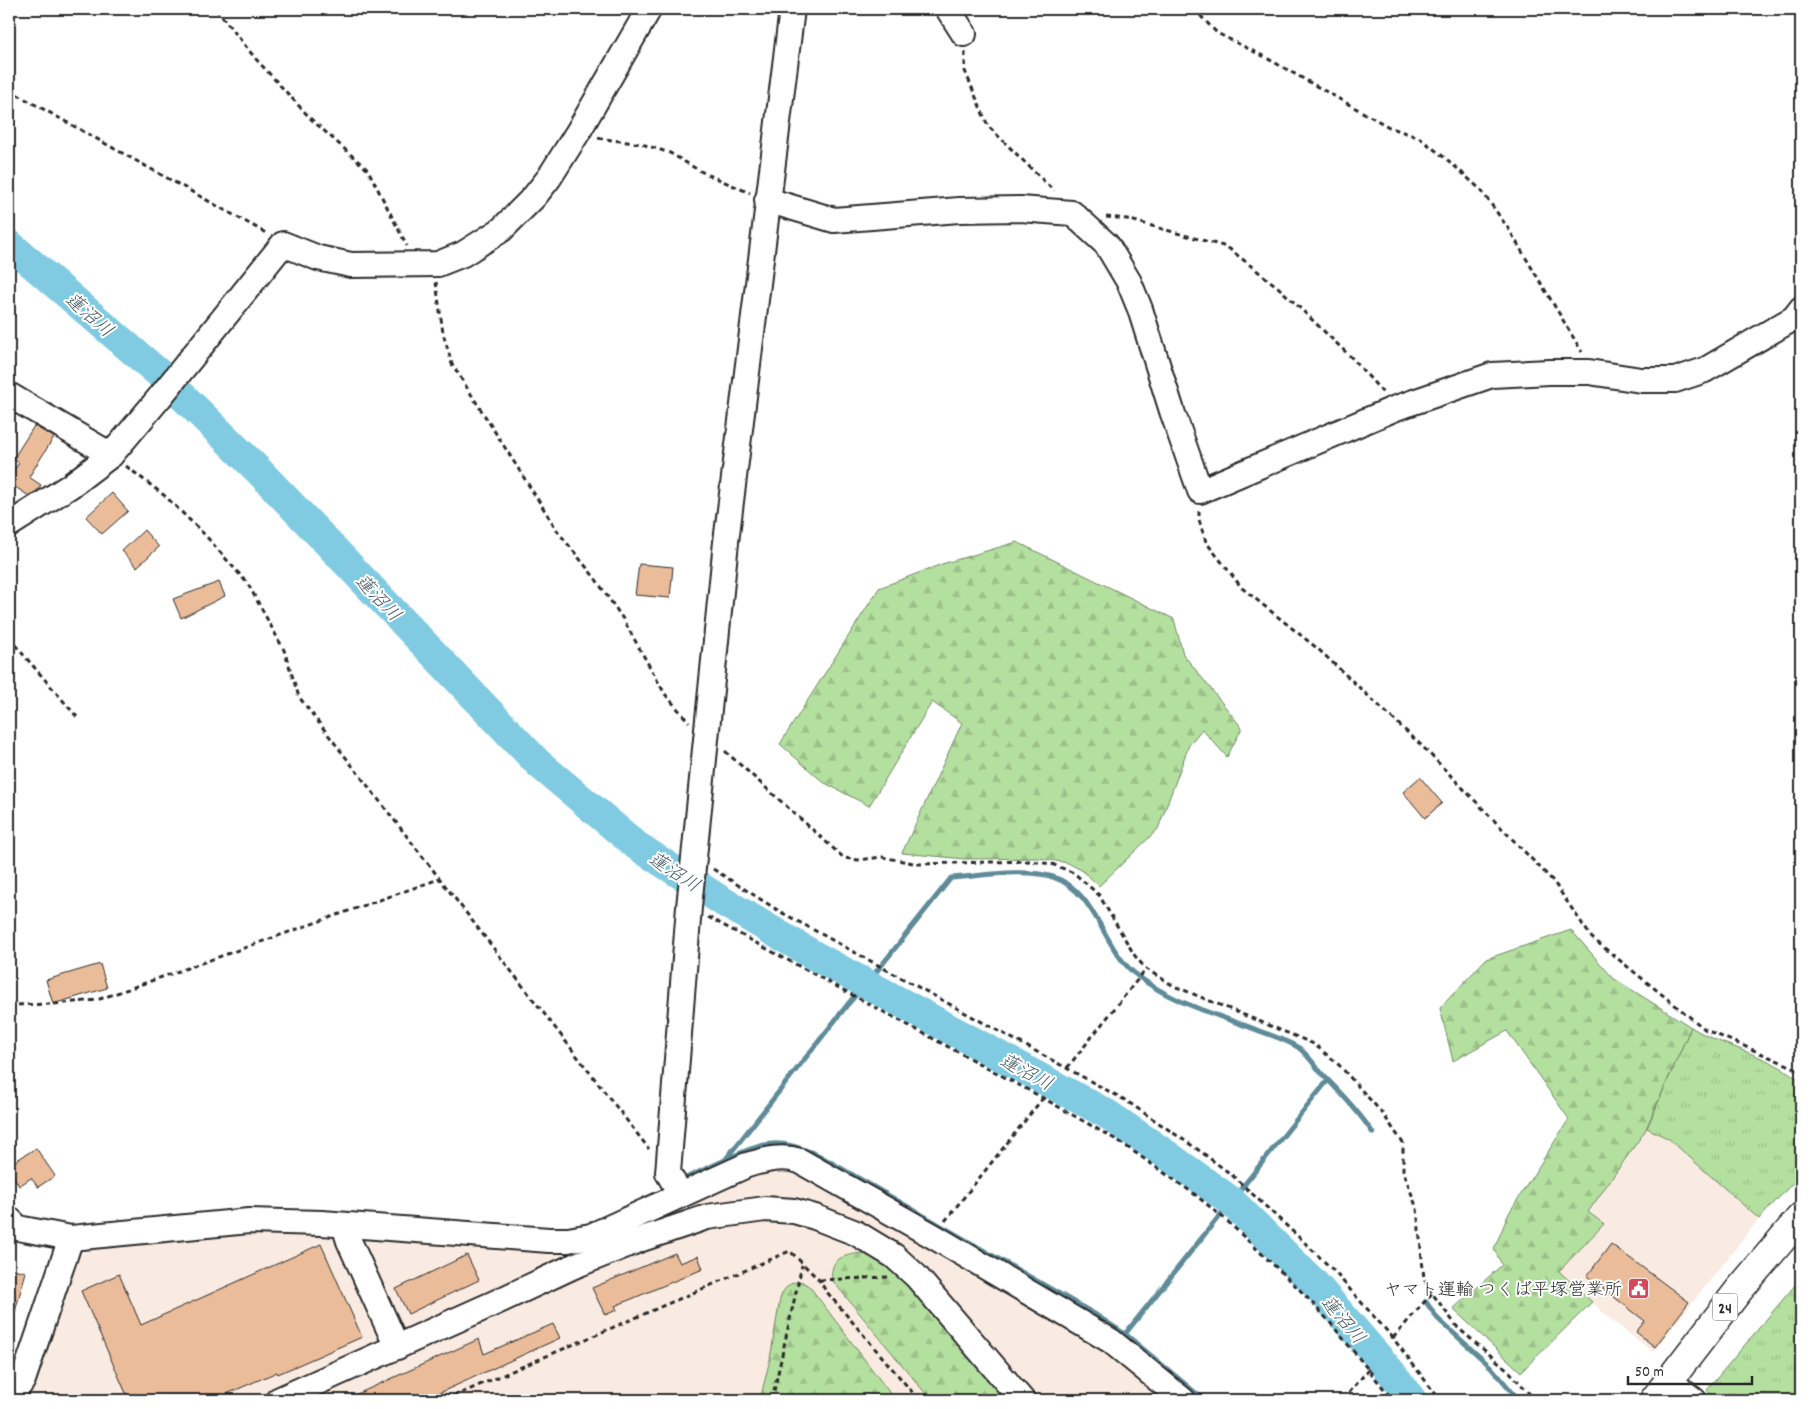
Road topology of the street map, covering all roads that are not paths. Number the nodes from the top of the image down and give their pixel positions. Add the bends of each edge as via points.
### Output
1 (649, 9) edge
2 (792, 9) edge
3 (948, 9) edge
4 (964, 34) road end
5 (767, 200) junction
6 (1801, 309) edge
7 (9, 396) edge
8 (111, 454) junction
9 (9, 525) edge
10 (681, 1195) junction
11 (1801, 1217) edge
12 (9, 1219) edge
13 (344, 1225) junction
14 (71, 1238) junction
15 (397, 1347) junction
16 (1661, 1390) edge
17 (9, 1400) edge
18 (278, 1400) edge
19 (1022, 1400) edge
20 (1183, 1400) edge
21 (1694, 1400) edge

1 - 8 street via 550,178 501,230 463,254 427,264 351,265 318,258 283,244
2 - 5 street
3 - 4 street
5 - 6 street via 834,220 959,210 1020,209 1072,213 1107,245 1129,282 1200,491 1396,408 1492,375 1588,372 1641,380 1675,380 1705,370 1794,318
5 - 10 street via 726,542 690,902 668,1173
7 - 8 street
8 - 9 street via 70,486
10 - 13 street via 591,1236 568,1240
10 - 20 street via 747,1165 771,1158 800,1161 1111,1341
11 - 16 main road, 24
12 - 14 street via 18,1228
13 - 14 street via 249,1221
13 - 15 street
14 - 17 street via 23,1380
15 - 18 street
15 - 19 street via 639,1240 708,1217 765,1209 784,1210 815,1217 856,1233 894,1256 916,1276
16 - 21 street

